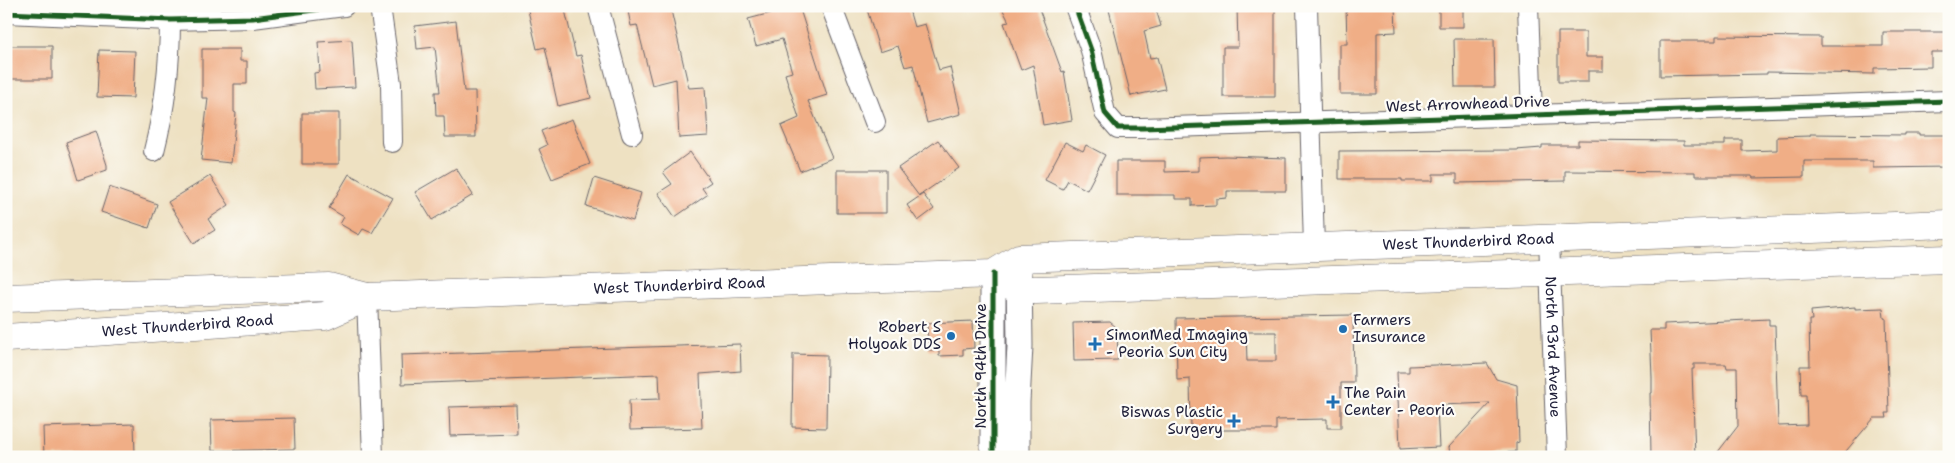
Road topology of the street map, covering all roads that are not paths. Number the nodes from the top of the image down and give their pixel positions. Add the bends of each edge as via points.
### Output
1 (7, 6) edge
2 (344, 6) edge
3 (380, 6) edge
4 (598, 6) edge
5 (831, 6) edge
6 (1075, 6) edge
7 (1306, 6) edge
8 (1528, 6) edge
9 (6, 13) edge
10 (170, 20) junction
11 (1949, 101) edge
12 (1532, 115) junction
13 (875, 122) dead end
14 (1310, 122) junction
15 (632, 134) dead end
16 (392, 142) dead end
17 (154, 151) dead end
18 (1949, 224) edge
19 (1549, 238) junction
20 (1314, 246) junction
21 (1019, 258) junction
22 (1949, 259) edge
23 (993, 274) junction
24 (1550, 274) junction
25 (1196, 283) junction
26 (1019, 290) junction
27 (367, 297) junction
28 (6, 298) edge
29 (6, 338) edge
30 (1005, 402) junction
31 (373, 457) edge
32 (993, 457) edge
33 (1017, 457) edge
34 (1557, 457) edge

1 - 9 street
2 - 10 street via 253,18
3 - 16 street via 391,84
4 - 15 street
5 - 13 street
6 - 14 street, West Arrowhead Drive via 1091,50 1105,113 1118,128
7 - 14 street
8 - 12 street
9 - 10 street
10 - 17 street via 168,82
11 - 12 street, West Arrowhead Drive
12 - 14 street, West Arrowhead Drive
14 - 20 street
18 - 19 main road, West Thunderbird Road
19 - 20 main road, West Thunderbird Road
19 - 24 street, North 93rd Avenue
20 - 21 main road, West Thunderbird Road
20 - 25 main road via 1314,254 1306,260 1237,268
21 - 23 main road, West Thunderbird Road
21 - 26 street, North 94th Drive
22 - 24 main road
23 - 26 main road
23 - 27 main road, West Thunderbird Road
23 - 30 street, North 94th Drive
24 - 25 main road
24 - 34 street, North 93rd Avenue
25 - 26 main road
26 - 30 street, North 94th Drive via 1020,346
27 - 28 main road, West Thunderbird Road via 330,287
27 - 29 main road, West Thunderbird Road via 325,316
27 - 31 street
30 - 32 street, North 94th Drive
30 - 33 street, North 94th Drive

